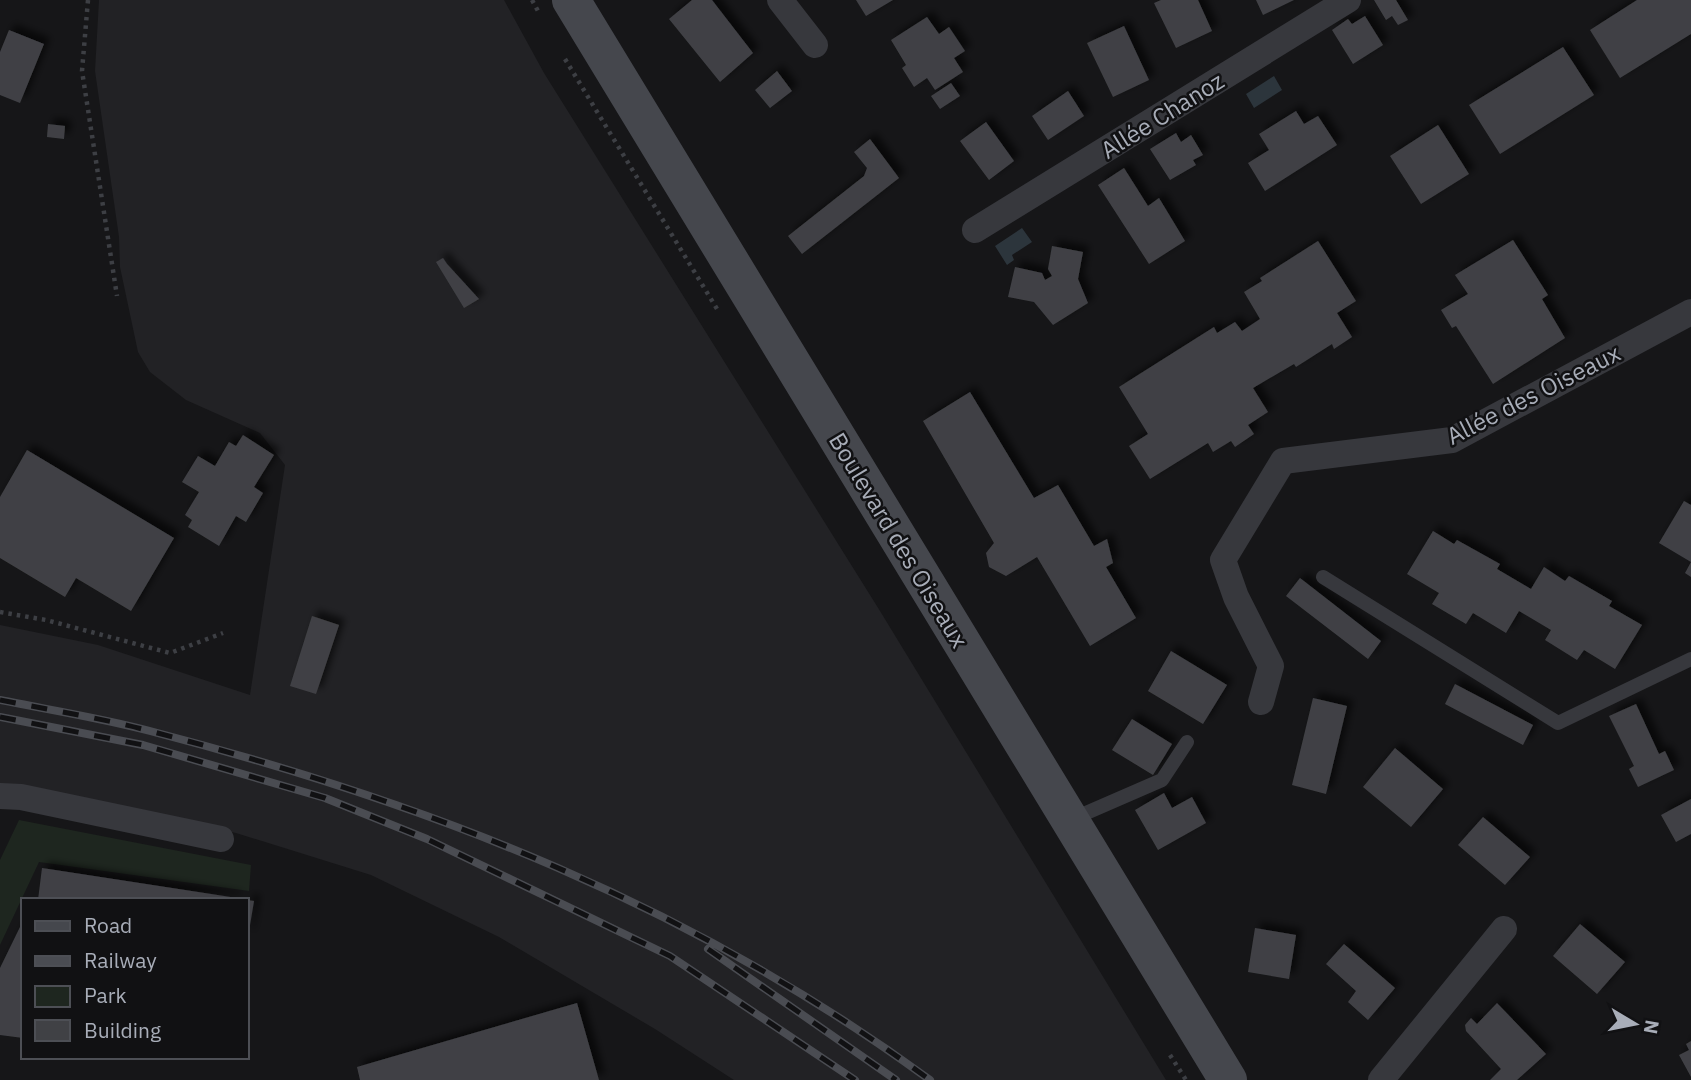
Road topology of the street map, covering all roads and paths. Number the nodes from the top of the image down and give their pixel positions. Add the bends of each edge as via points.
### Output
1 (88, 0) edge
2 (571, 0) edge
3 (780, 0) edge
4 (1348, 0) edge
5 (815, 45) dead end
6 (975, 230) dead end
7 (117, 296) dead end
8 (1691, 312) edge
9 (1323, 577) dead end
10 (0, 612) edge
11 (223, 632) dead end
12 (1691, 660) edge
13 (1261, 702) dead end
14 (1187, 742) dead end
15 (0, 796) edge
16 (1069, 820) junction
17 (221, 839) dead end
18 (1504, 929) dead end
19 (1228, 1080) edge
20 (1381, 1080) edge

1 - 7 path via 82,71
2 - 16 street, Boulevard des Oiseaux
3 - 5 street
4 - 6 street, Allée Chanoz
8 - 13 street, Allée des Oiseaux via 1452,440 1283,461 1223,560 1271,666
9 - 12 lane via 1558,723
10 - 11 path via 170,653
14 - 16 lane via 1162,780
15 - 17 street
16 - 19 street, Boulevard des Oiseaux
18 - 20 street

